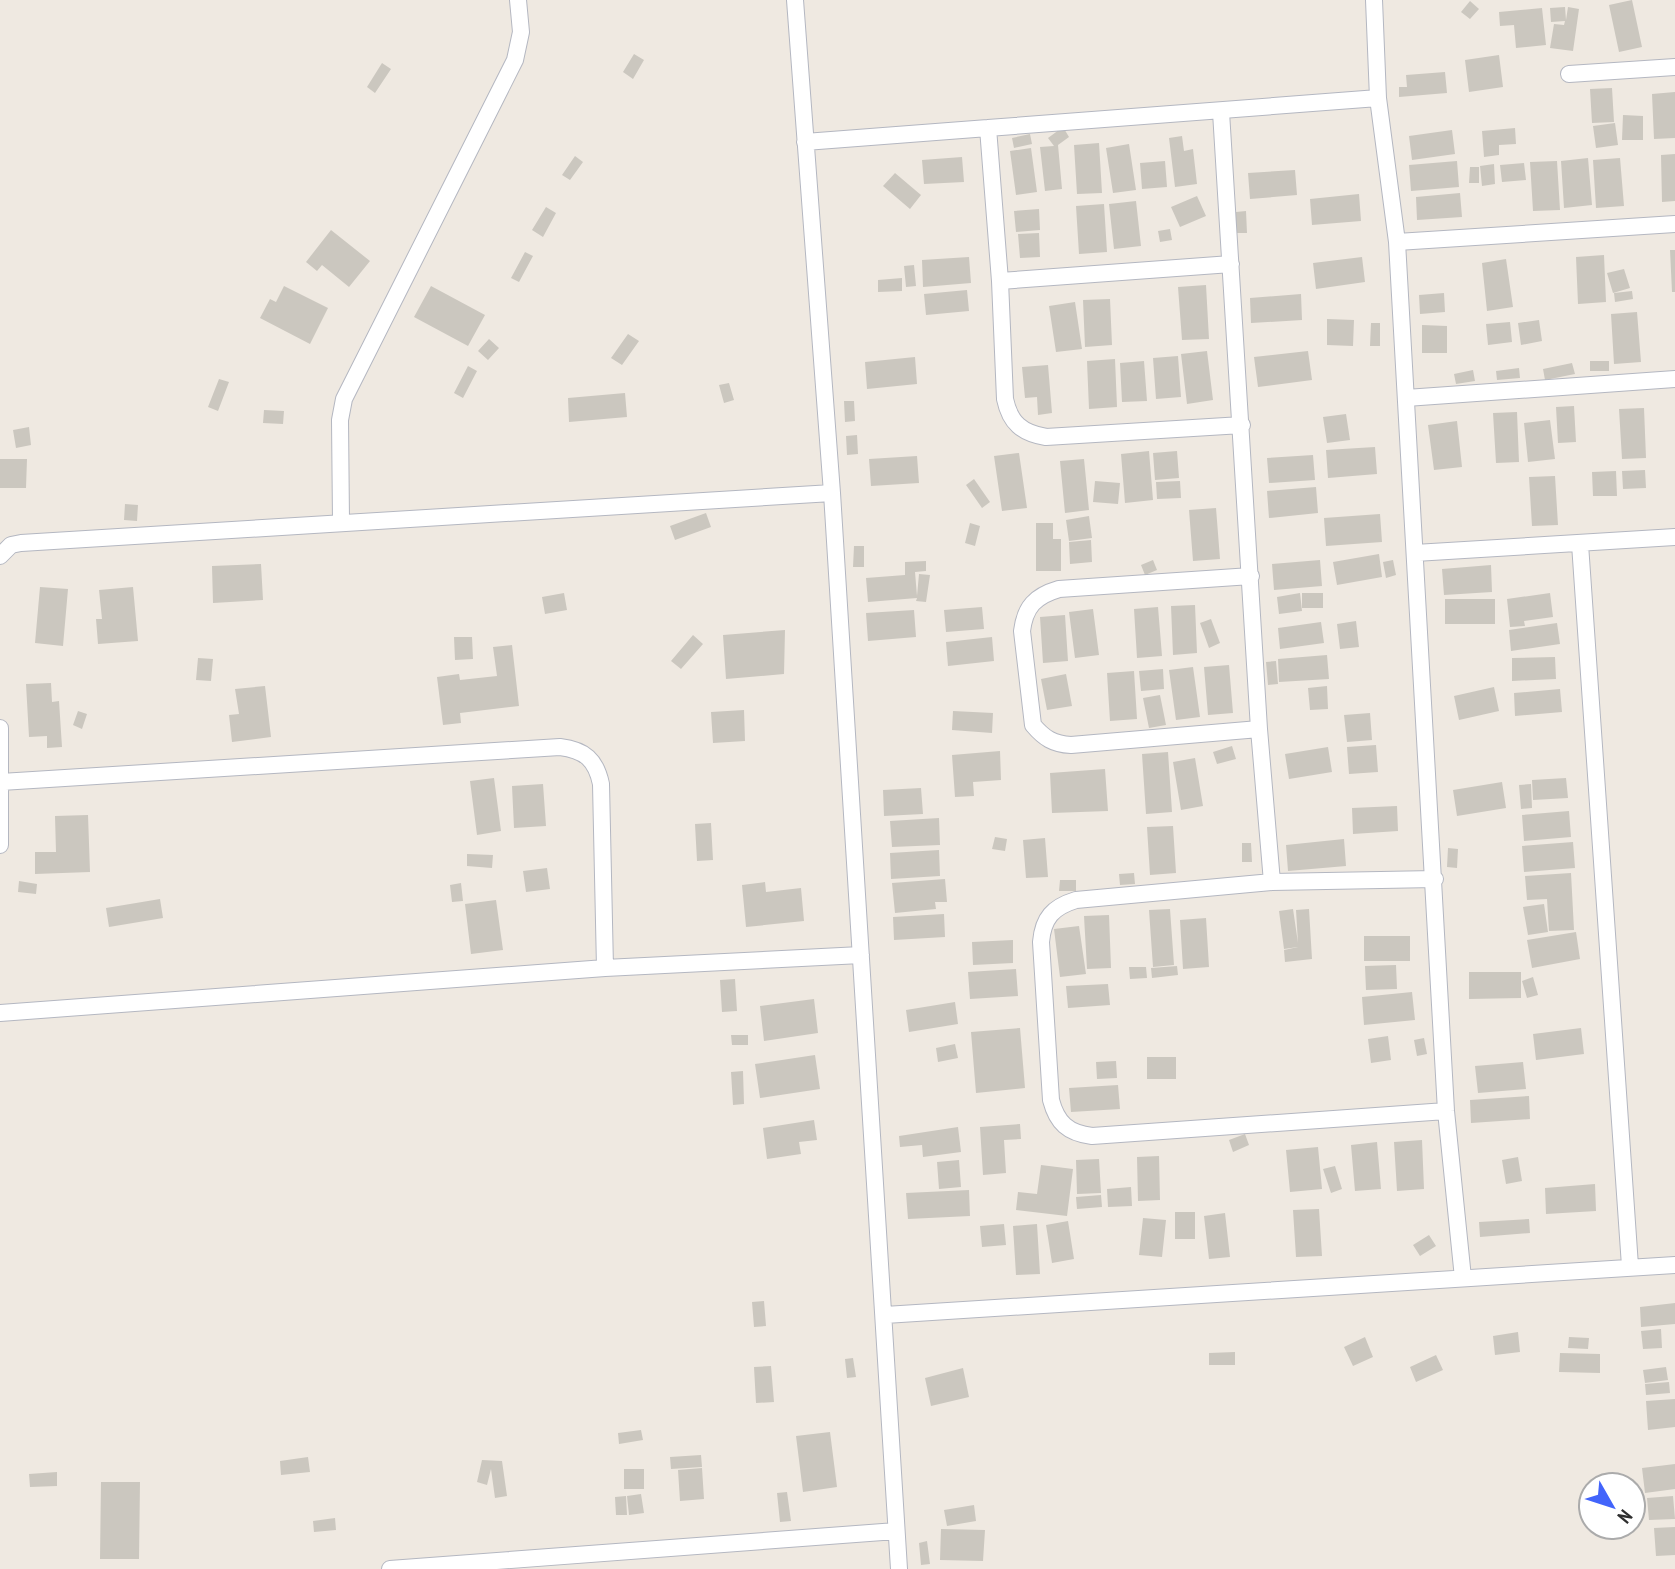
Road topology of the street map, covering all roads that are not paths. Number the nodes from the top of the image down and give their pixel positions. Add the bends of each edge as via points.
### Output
1 (518, 0) edge
2 (795, 0) edge
3 (1374, 0) edge
4 (1675, 67) edge
5 (1569, 74) dead end
6 (1378, 98) junction
7 (1221, 112) junction
8 (988, 128) junction
9 (805, 142) junction
10 (1675, 223) edge
11 (1397, 242) junction
12 (1231, 264) junction
13 (1000, 281) junction
14 (1675, 379) edge
15 (1406, 398) junction
16 (1242, 425) junction
17 (832, 493) junction
18 (341, 522) junction
19 (1675, 537) edge
20 (1580, 544) junction
21 (1415, 553) junction
22 (0, 556) edge
23 (1251, 576) junction
24 (0, 728) edge
25 (1259, 729) junction
26 (1, 782) edge
27 (0, 845) edge
28 (1435, 879) junction
29 (1272, 882) junction
30 (861, 955) junction
31 (604, 968) junction
32 (0, 1013) edge
33 (1446, 1111) junction
34 (1675, 1265) edge
35 (1630, 1266) junction
36 (1463, 1278) junction
37 (884, 1315) junction
38 (896, 1531) junction
39 (390, 1569) edge
40 (899, 1569) edge

1 - 18 street via 520,32 515,60 344,399
2 - 9 street
3 - 6 street
4 - 5 street
6 - 7 street
6 - 11 street
7 - 8 street
7 - 12 street
8 - 9 street
8 - 13 street
9 - 17 street
10 - 11 street
11 - 15 street
12 - 13 street
12 - 16 street
13 - 16 street via 1005,399 1008,414 1024,430 1046,436
14 - 15 street
15 - 21 street
16 - 23 street
17 - 18 street
17 - 30 street
18 - 22 street via 21,543 11,545
19 - 20 street
20 - 21 street
20 - 35 street
21 - 28 street
23 - 25 street
23 - 25 street via 1059,589 1032,603 1022,631 1033,725 1056,744
24 - 26 street
25 - 29 street
26 - 27 street
26 - 31 street via 547,747 576,749 598,769 601,784
28 - 29 street
28 - 33 street
29 - 33 street via 1076,900 1061,904 1050,914 1042,927 1041,942 1050,1087 1055,1115 1064,1127 1092,1136
30 - 31 street
30 - 37 street
31 - 32 street
33 - 36 street
34 - 35 street
35 - 36 street
36 - 37 street
37 - 38 street
38 - 39 street
38 - 40 street

